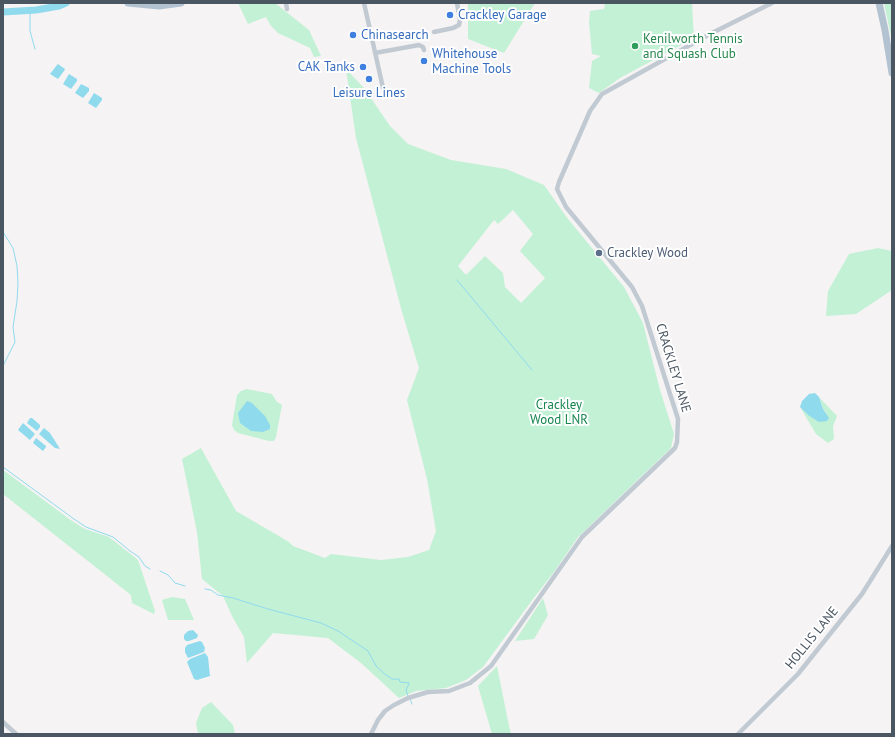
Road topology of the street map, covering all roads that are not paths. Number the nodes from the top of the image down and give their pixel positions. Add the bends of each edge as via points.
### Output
1 (128, 3) edge
2 (181, 3) edge
3 (286, 3) edge
4 (364, 3) edge
5 (457, 3) edge
6 (772, 3) edge
7 (879, 3) edge
8 (287, 9) dead end
9 (434, 32) dead end
10 (424, 50) dead end
11 (375, 53) junction
12 (892, 73) edge
13 (389, 92) dead end
14 (892, 546) edge
15 (3, 722) edge
16 (16, 734) edge
17 (371, 734) edge
18 (738, 734) edge

1 - 2 main road via 159,6
3 - 8 street
4 - 11 street
5 - 9 street via 459,25
6 - 17 street, CRACKLEY LANE via 602,94 590,111 558,182 557,189 566,207 632,287 642,306 678,419 675,448 582,537 487,670 470,683 449,691 428,692 394,705 385,711
7 - 12 main road
10 - 11 street via 419,45
11 - 13 street via 383,88
14 - 18 street, HOLLIS LANE via 862,594 798,674
15 - 16 street

